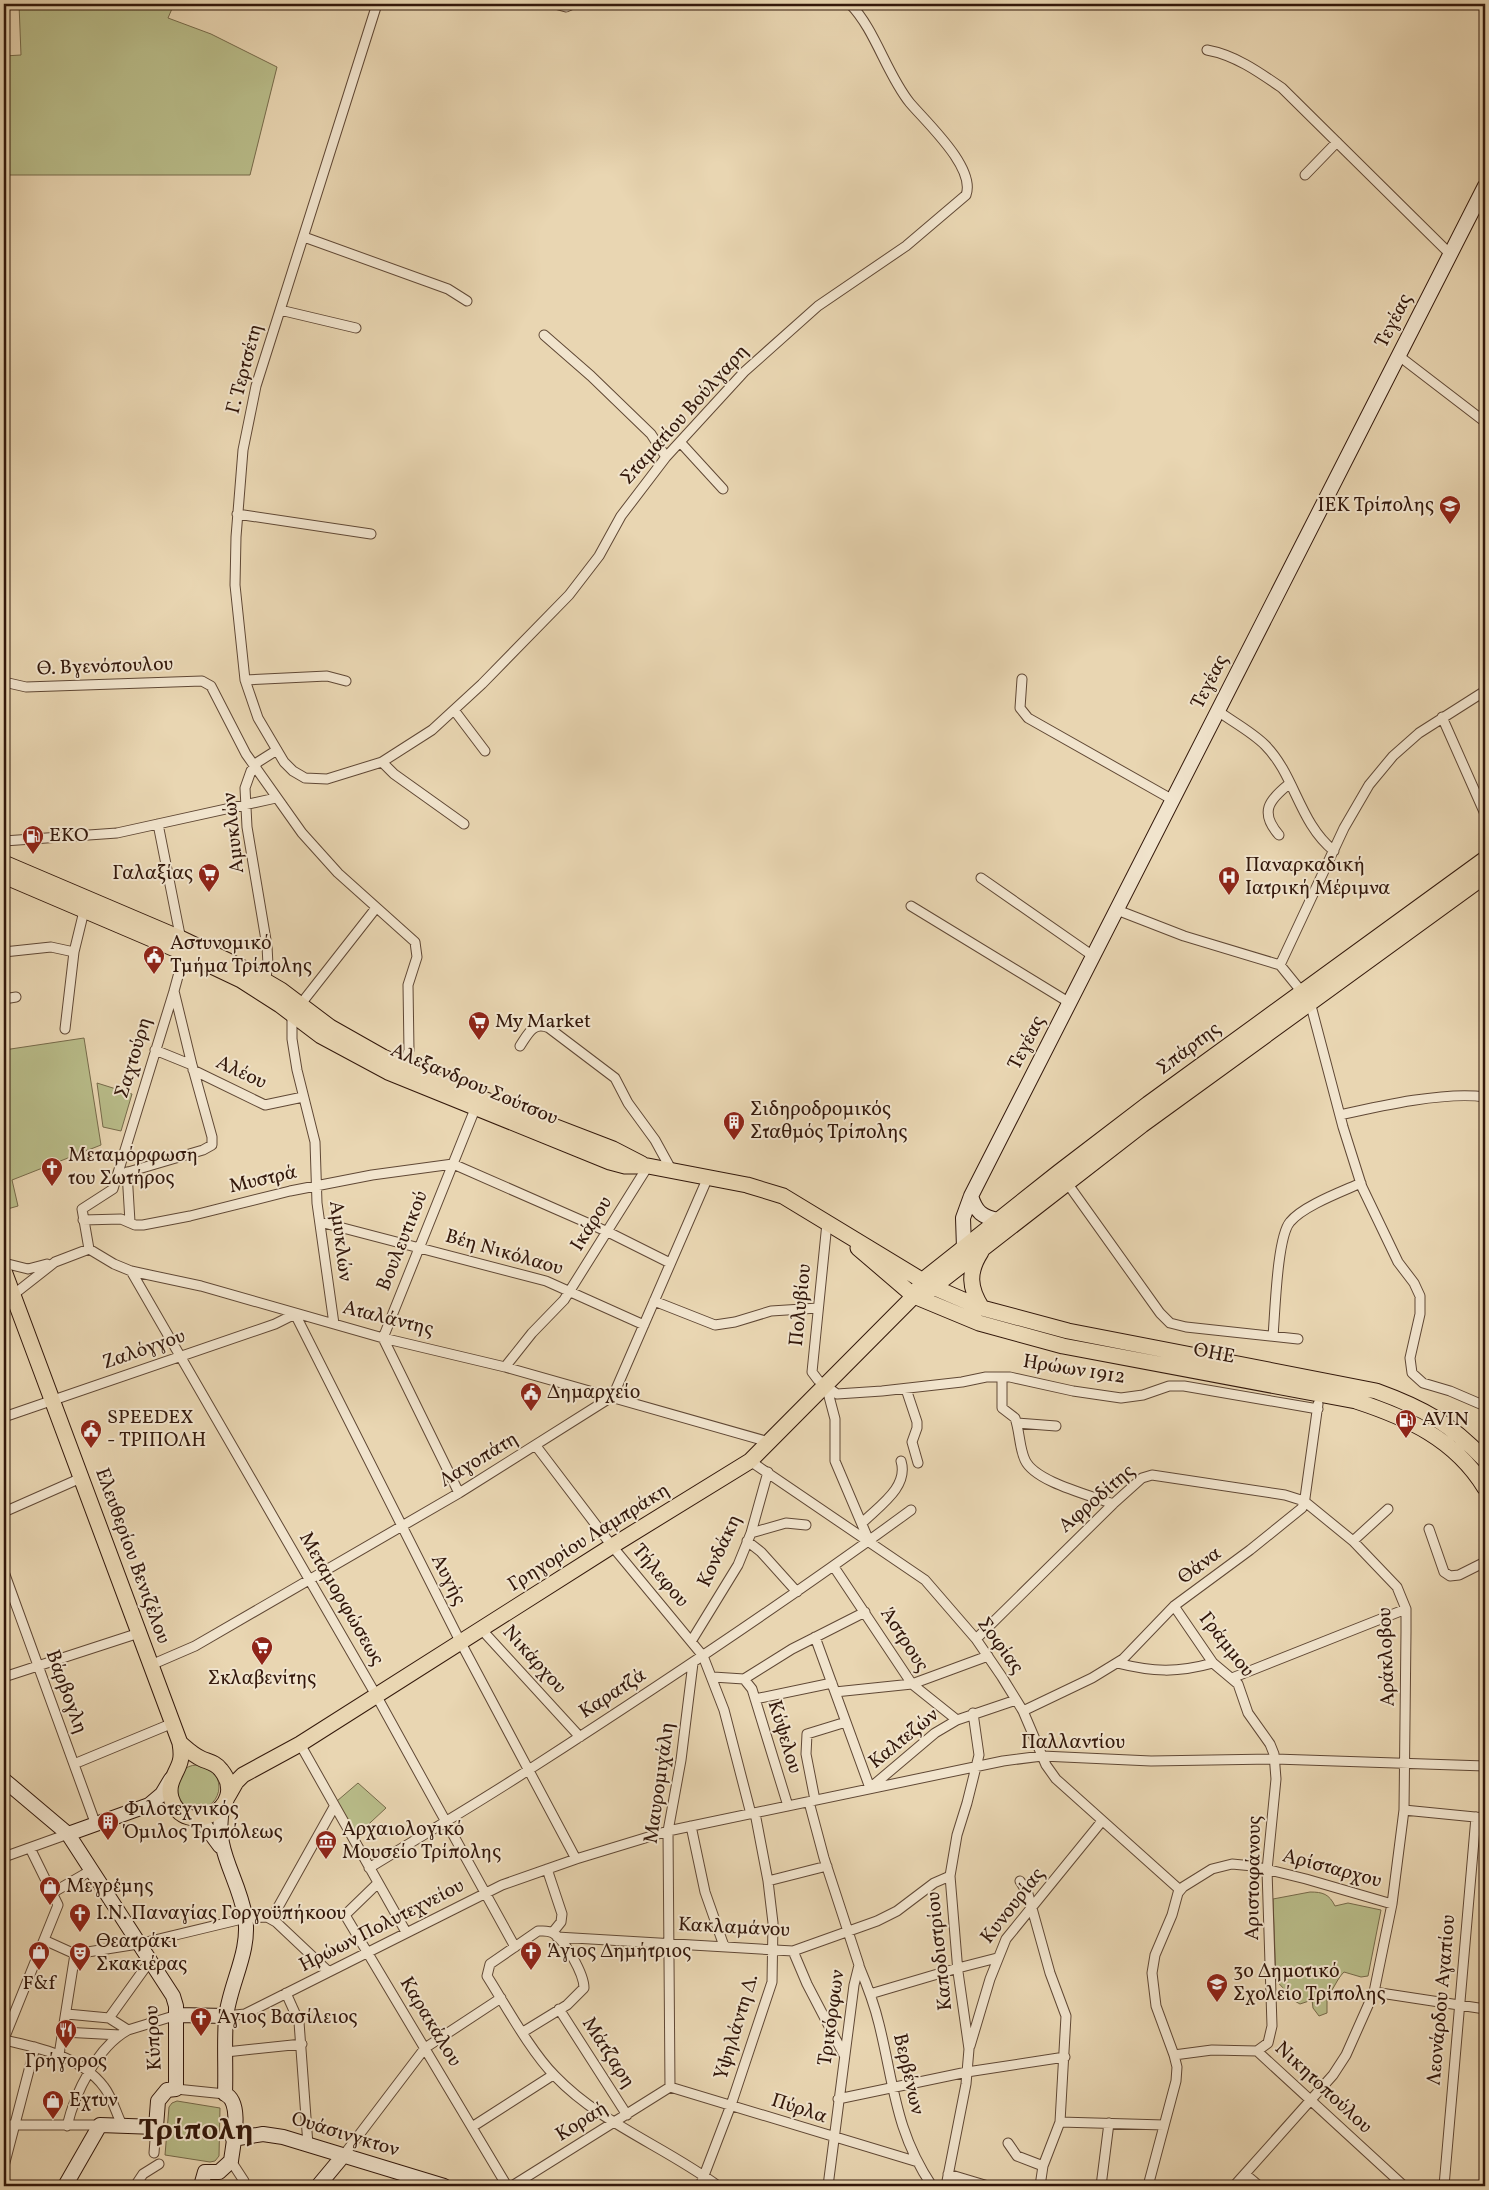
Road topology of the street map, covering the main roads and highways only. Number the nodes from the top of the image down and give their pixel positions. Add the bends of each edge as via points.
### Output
1 (1485, 186) edge
2 (1485, 859) edge
3 (4, 863) edge
4 (4, 876) edge
5 (1485, 876) edge
6 (181, 945) junction
7 (1306, 997) junction
8 (297, 1010) junction
9 (477, 1103) junction
10 (1063, 1177) junction
11 (971, 1196) junction
12 (998, 1220) junction
13 (827, 1223) junction
14 (985, 1246) junction
15 (964, 1248) junction
16 (4, 1270) edge
17 (928, 1284) junction
18 (914, 1296) junction
19 (8, 1299) edge
20 (982, 1308) junction
21 (1485, 1460) edge
22 (1485, 1488) edge
23 (180, 1743) junction
24 (202, 1759) junction
25 (220, 1768) junction
26 (250, 1770) junction
27 (173, 1775) junction
28 (4, 1780) edge
29 (225, 1801) junction
30 (194, 1818) junction
31 (68, 1834) junction
32 (222, 1849) junction
33 (177, 2015) junction
34 (226, 2016) junction
35 (233, 2139) junction
36 (343, 2156) junction
37 (65, 2186) edge
38 (201, 2186) edge
39 (318, 2186) edge
40 (442, 2186) edge

1 - 11 main road, Τεγέας
2 - 7 main road, Σπάρτης
3 - 6 main road, Αλεξανδρου Σούτσου
4 - 6 main road, Αλεξανδρου Σούτσου via 84,911
5 - 7 main road, Σπάρτης
6 - 8 main road, Αλεξανδρου Σούτσου via 263,986
7 - 10 main road, Σπάρτης via 1264,1018
8 - 9 main road, Αλεξανδρου Σούτσου
8 - 9 main road, Αλεξανδρου Σούτσου via 321,1036 350,1053
9 - 13 main road, Αλεξανδρου Σούτσου via 613,1149 648,1166 747,1185 783,1196
10 - 12 main road, Σπάρτης
10 - 14 main road, Σπάρτης
11 - 12 main road via 978,1212
11 - 15 main road, Τεγέας via 963,1218
12 - 15 main road, Σπάρτης
13 - 17 main road, Αλεξανδρου Σούτσου
13 - 18 main road, Αλεξανδρου Σούτσου
14 - 17 main road, Σπάρτης
14 - 20 main road via 971,1274 972,1289
15 - 17 main road, Σπάρτης
16 - 19 main road, Ελευθερίου Βενιζέλου
17 - 18 main road, Γρηγορίου Λαμπράκη via 924,1293
17 - 20 main road, ΟΗΕ
18 - 22 main road, ΟΗΕ via 979,1323 1063,1346 1318,1402 1356,1401 1414,1422 1463,1459
18 - 26 main road, Γρηγορίου Λαμπράκη via 750,1461 300,1744
19 - 23 main road, Ελευθερίου Βενιζέλου via 52,1400
20 - 21 main road, ΟΗΕ via 1068,1331 1360,1386 1420,1408 1450,1427
23 - 24 main road
23 - 27 main road via 180,1761
24 - 25 main road
24 - 27 main road via 183,1764
25 - 26 main road, Γρηγορίου Λαμπράκη
25 - 29 main road via 227,1781
26 - 29 main road, Γρηγορίου Λαμπράκη via 236,1782
27 - 30 main road via 172,1799 177,1808
27 - 31 main road via 162,1794 149,1805
28 - 31 main road, Κύπρου
29 - 30 main road via 210,1816
29 - 32 main road via 219,1826
30 - 32 main road via 211,1833
31 - 33 main road, Κύπρου via 173,1996
32 - 34 main road via 246,1918 246,1936
33 - 34 main road
33 - 37 main road, Κύπρου via 176,2089 167,2090 160,2096 156,2127 100,2125
34 - 35 main road via 225,2094 235,2103
35 - 36 main road, Ουάσινγκτον via 273,2134
35 - 38 main road via 231,2161 219,2172 205,2172
36 - 39 main road
36 - 40 main road, Ουάσινγκτον

